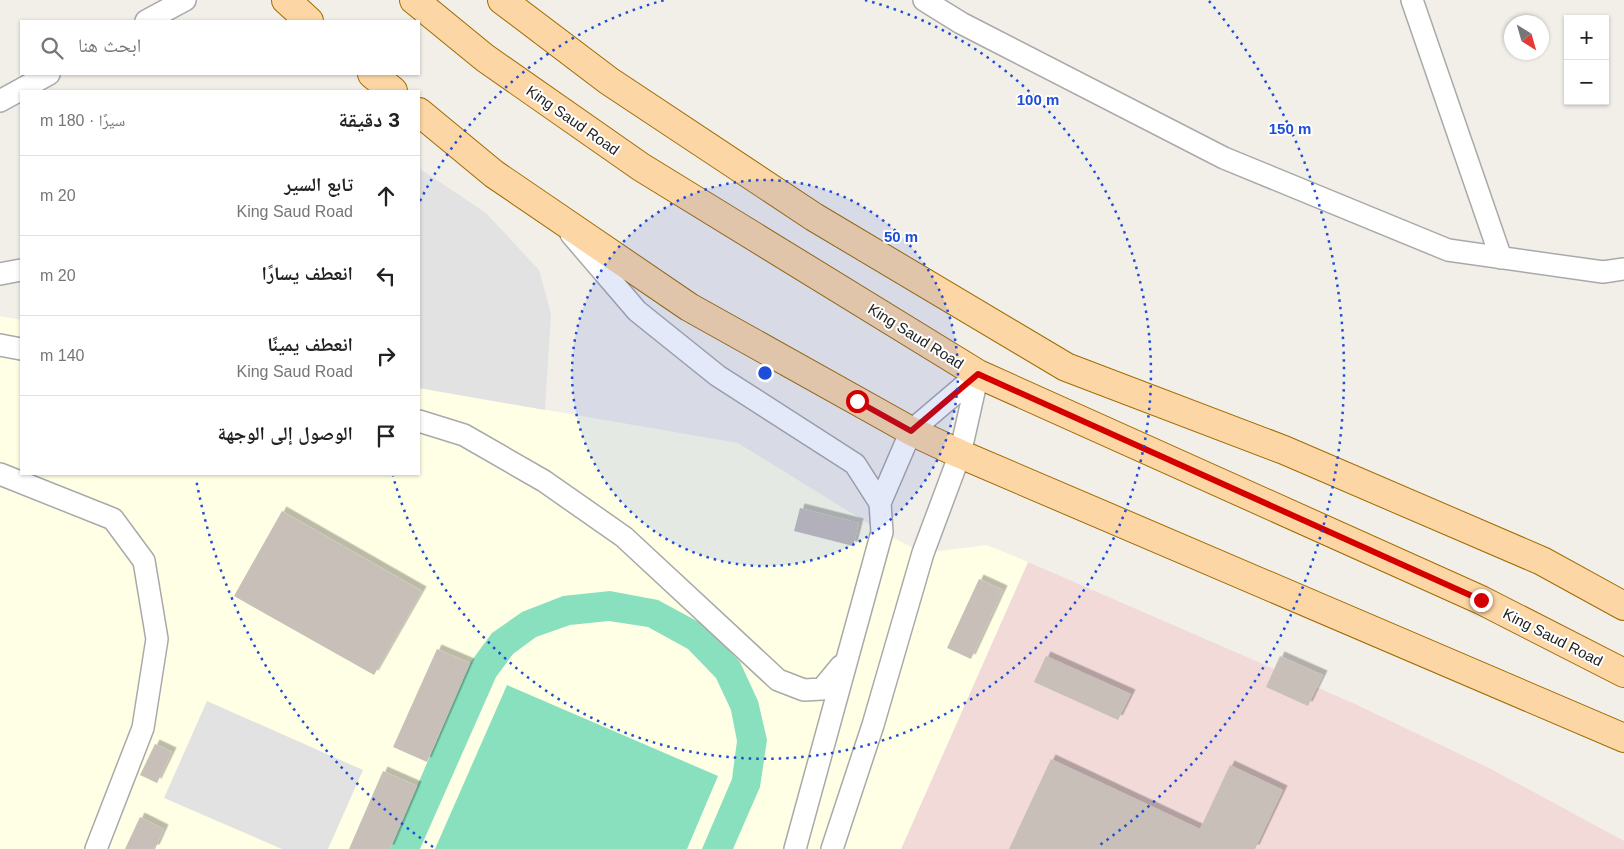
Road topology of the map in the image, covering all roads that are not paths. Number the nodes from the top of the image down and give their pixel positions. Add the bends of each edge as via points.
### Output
1 (185, 0) edge
2 (286, 0) edge
3 (414, 0) edge
4 (502, 0) edge
5 (924, 0) edge
6 (1412, 0) edge
7 (948, 7) edge
8 (148, 20) edge
9 (308, 20) edge
10 (47, 75) edge
11 (373, 75) edge
12 (392, 90) edge
13 (0, 101) edge
14 (420, 113) edge
15 (552, 213) junction
16 (1501, 258) junction
17 (1624, 269) edge
18 (20, 270) edge
19 (0, 274) edge
20 (0, 345) edge
21 (20, 349) edge
22 (978, 374) junction
23 (420, 421) edge
24 (911, 431) junction
25 (960, 454) junction
26 (0, 474) edge
27 (880, 503) junction
28 (1624, 606) edge
29 (846, 660) junction
30 (1624, 672) edge
31 (1624, 738) edge
32 (96, 849) edge
33 (795, 849) edge
34 (832, 849) edge

1 - 8 street
2 - 9 main road
3 - 22 main road, King Saud Road via 485,58 640,167
4 - 28 main road via 609,80 814,217 1066,367 1284,450 1373,488 1542,561
5 - 7 street
6 - 16 street
7 - 16 street via 961,23 1224,158 1448,250
10 - 13 street
11 - 12 main road
14 - 15 main road via 494,174
15 - 24 main road via 689,306
15 - 27 street via 637,311 718,376 855,464
16 - 17 street via 1603,272
18 - 19 street
20 - 21 street
22 - 24 street
22 - 25 street
22 - 30 main road, King Saud Road via 1481,600
23 - 29 street via 464,435 544,481 624,537 778,680 804,690 822,688
24 - 25 main road
24 - 27 street
25 - 31 main road
25 - 34 street via 924,554
26 - 32 street via 112,519 144,561 158,639 143,728
27 - 29 street via 882,532
29 - 33 street

